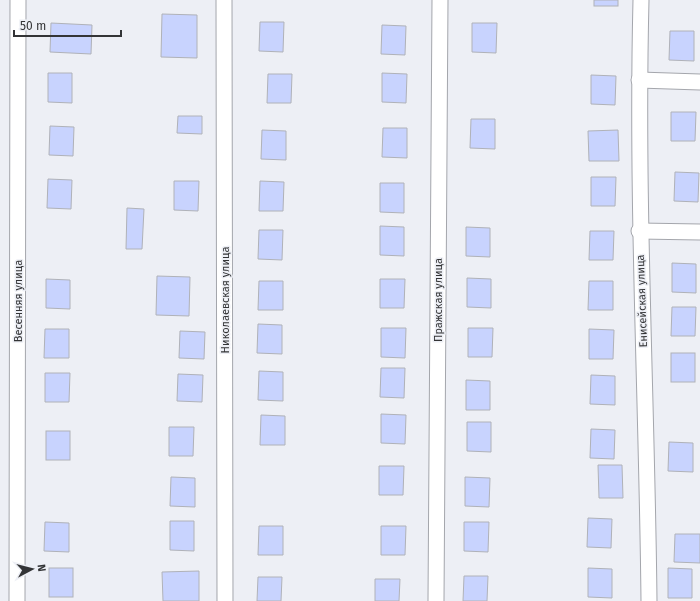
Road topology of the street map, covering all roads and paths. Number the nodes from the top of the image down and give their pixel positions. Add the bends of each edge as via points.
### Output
1 (18, 0) edge
2 (224, 0) edge
3 (440, 0) edge
4 (641, 0) edge
5 (639, 80) junction
6 (700, 82) edge
7 (639, 231) junction
8 (700, 232) edge
9 (17, 601) edge
10 (225, 601) edge
11 (436, 601) edge
12 (649, 601) edge

1 - 9 street, Весенняя улица
2 - 10 street, Николаевская улица
3 - 11 street, Пражская улица
4 - 5 street, Енисейская улица
5 - 6 street
5 - 7 street, Енисейская улица
7 - 8 street
7 - 12 street, Енисейская улица

